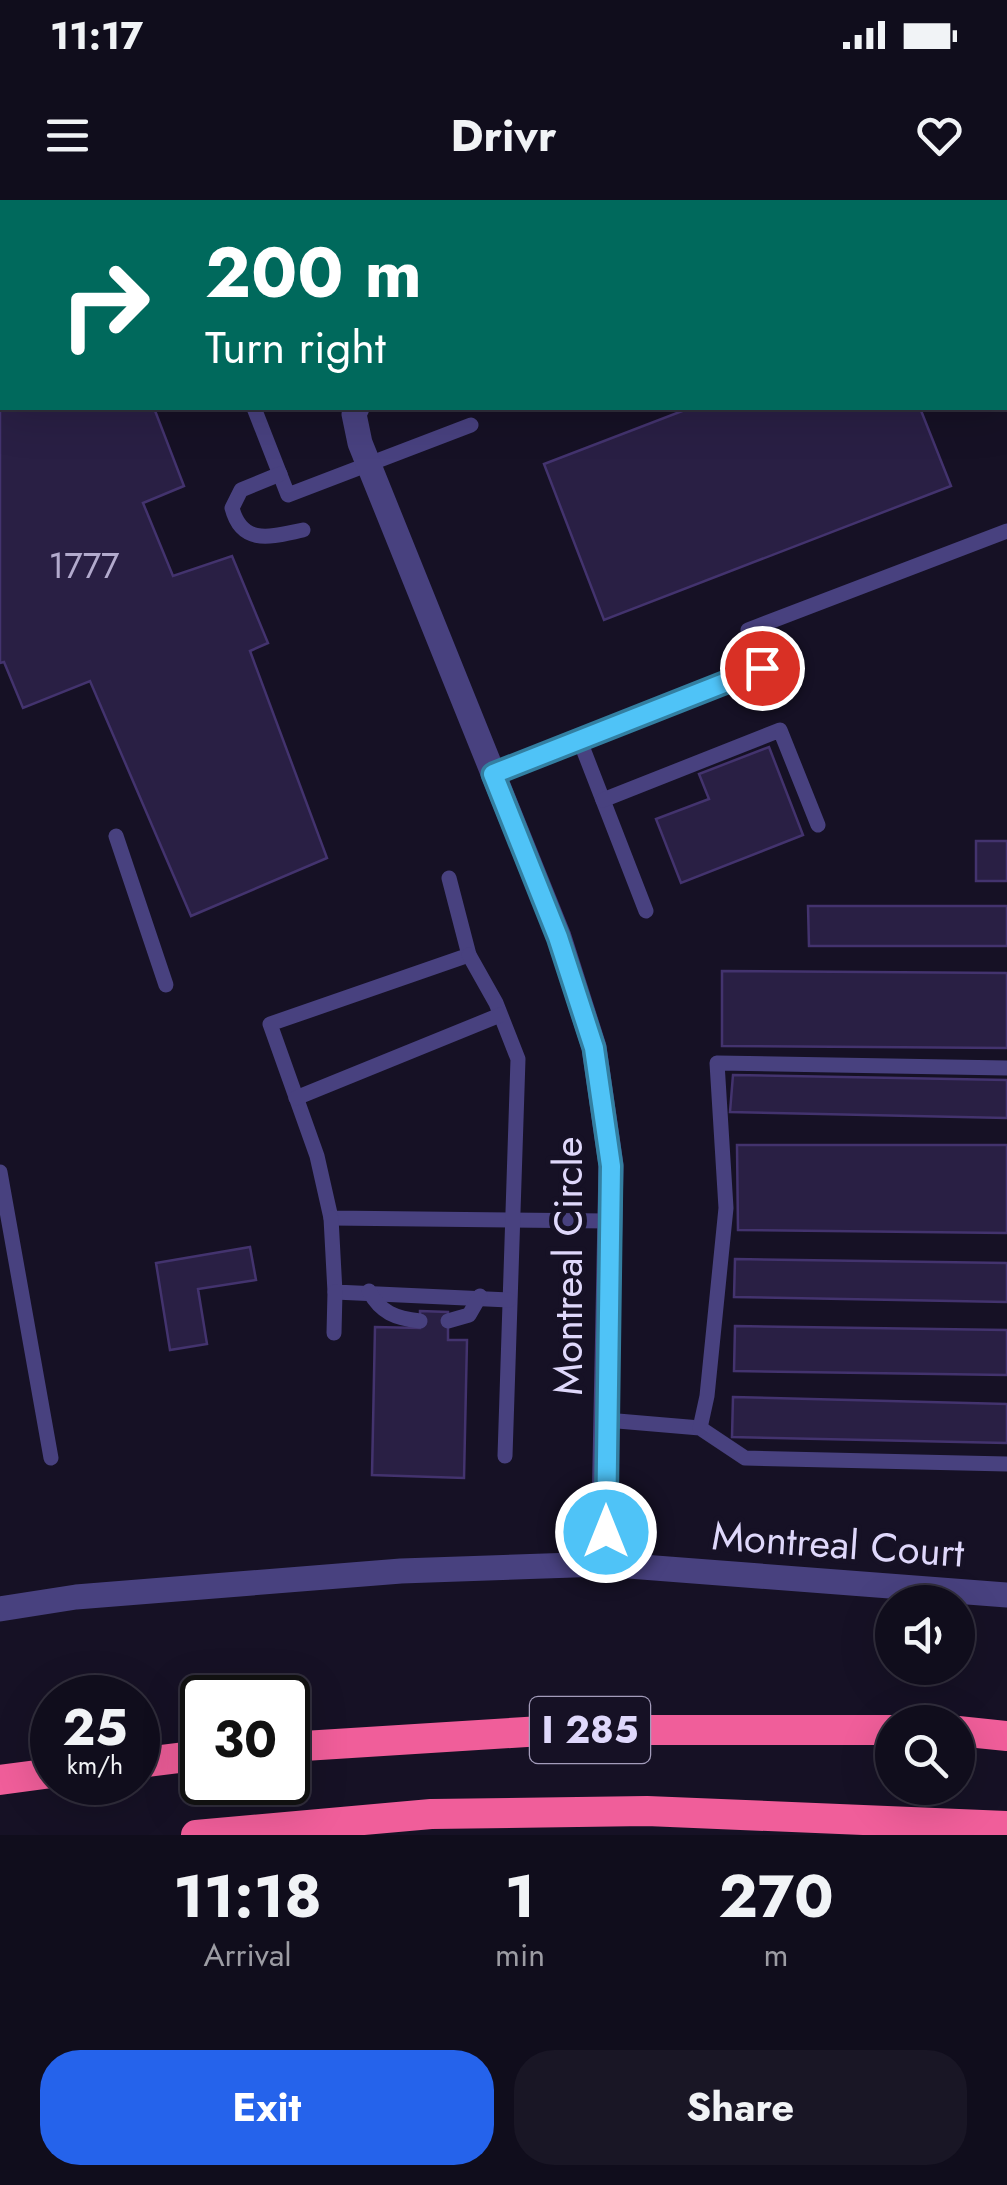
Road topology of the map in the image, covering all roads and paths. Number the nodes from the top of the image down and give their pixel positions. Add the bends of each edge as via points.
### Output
1 (255, 410) edge
2 (356, 410) edge
3 (471, 425) dead end
4 (369, 465) junction
5 (280, 474) junction
6 (303, 530) dead end
7 (1007, 531) edge
8 (580, 741) junction
9 (493, 774) junction
10 (602, 800) junction
11 (818, 825) dead end
12 (116, 836) dead end
13 (449, 878) dead end
14 (646, 911) dead end
15 (469, 955) junction
16 (166, 985) dead end
17 (500, 1015) junction
18 (1007, 1068) edge
19 (296, 1098) junction
20 (0, 1172) edge
21 (331, 1218) junction
22 (513, 1220) junction
23 (610, 1221) junction
24 (335, 1292) junction
25 (369, 1292) junction
26 (480, 1296) junction
27 (509, 1300) junction
28 (420, 1321) dead end
29 (448, 1321) dead end
30 (334, 1333) dead end
31 (606, 1420) junction
32 (700, 1428) junction
33 (504, 1456) dead end
34 (50, 1458) dead end
35 (1007, 1464) edge
36 (604, 1564) junction
37 (1007, 1595) edge
38 (0, 1609) edge
39 (875, 1730) edge
40 (975, 1733) edge
41 (1007, 1736) edge
42 (310, 1747) edge
43 (30, 1776) edge
44 (2, 1779) edge
45 (813, 1820) junction
46 (1007, 1826) edge
47 (196, 1835) edge
48 (678, 1835) edge

1 - 5 lane
2 - 4 street, Montreal Circle
3 - 4 lane
4 - 5 lane via 288,494
4 - 9 street, Montreal Circle
5 - 6 lane via 241,490 234,519 254,536
7 - 8 lane via 748,630 762,668
8 - 9 lane
8 - 10 lane
9 - 23 street, Montreal Circle via 594,1048 611,1166
10 - 11 lane via 780,730
10 - 14 lane
12 - 16 lane
13 - 15 lane
15 - 17 lane
15 - 19 lane via 270,1024
17 - 19 lane
17 - 22 lane via 518,1059
18 - 32 lane via 717,1063 726,1208
19 - 21 lane
20 - 34 lane
21 - 22 lane
21 - 24 lane
22 - 23 lane
22 - 27 lane
23 - 31 street, Montreal Circle
24 - 25 lane
24 - 30 lane
25 - 26 lane
25 - 28 lane via 379,1309
26 - 27 lane
26 - 29 lane via 469,1315
27 - 33 lane
31 - 32 lane
31 - 36 street, Montreal Circle
32 - 35 lane via 746,1458
36 - 37 street, Montreal Court
36 - 38 street via 401,1571
39 - 42 highway, I 285 via 558,1730
40 - 41 highway
43 - 44 highway
45 - 46 highway, I 285
45 - 47 highway, I 285 via 647,1811 431,1814
45 - 48 highway

